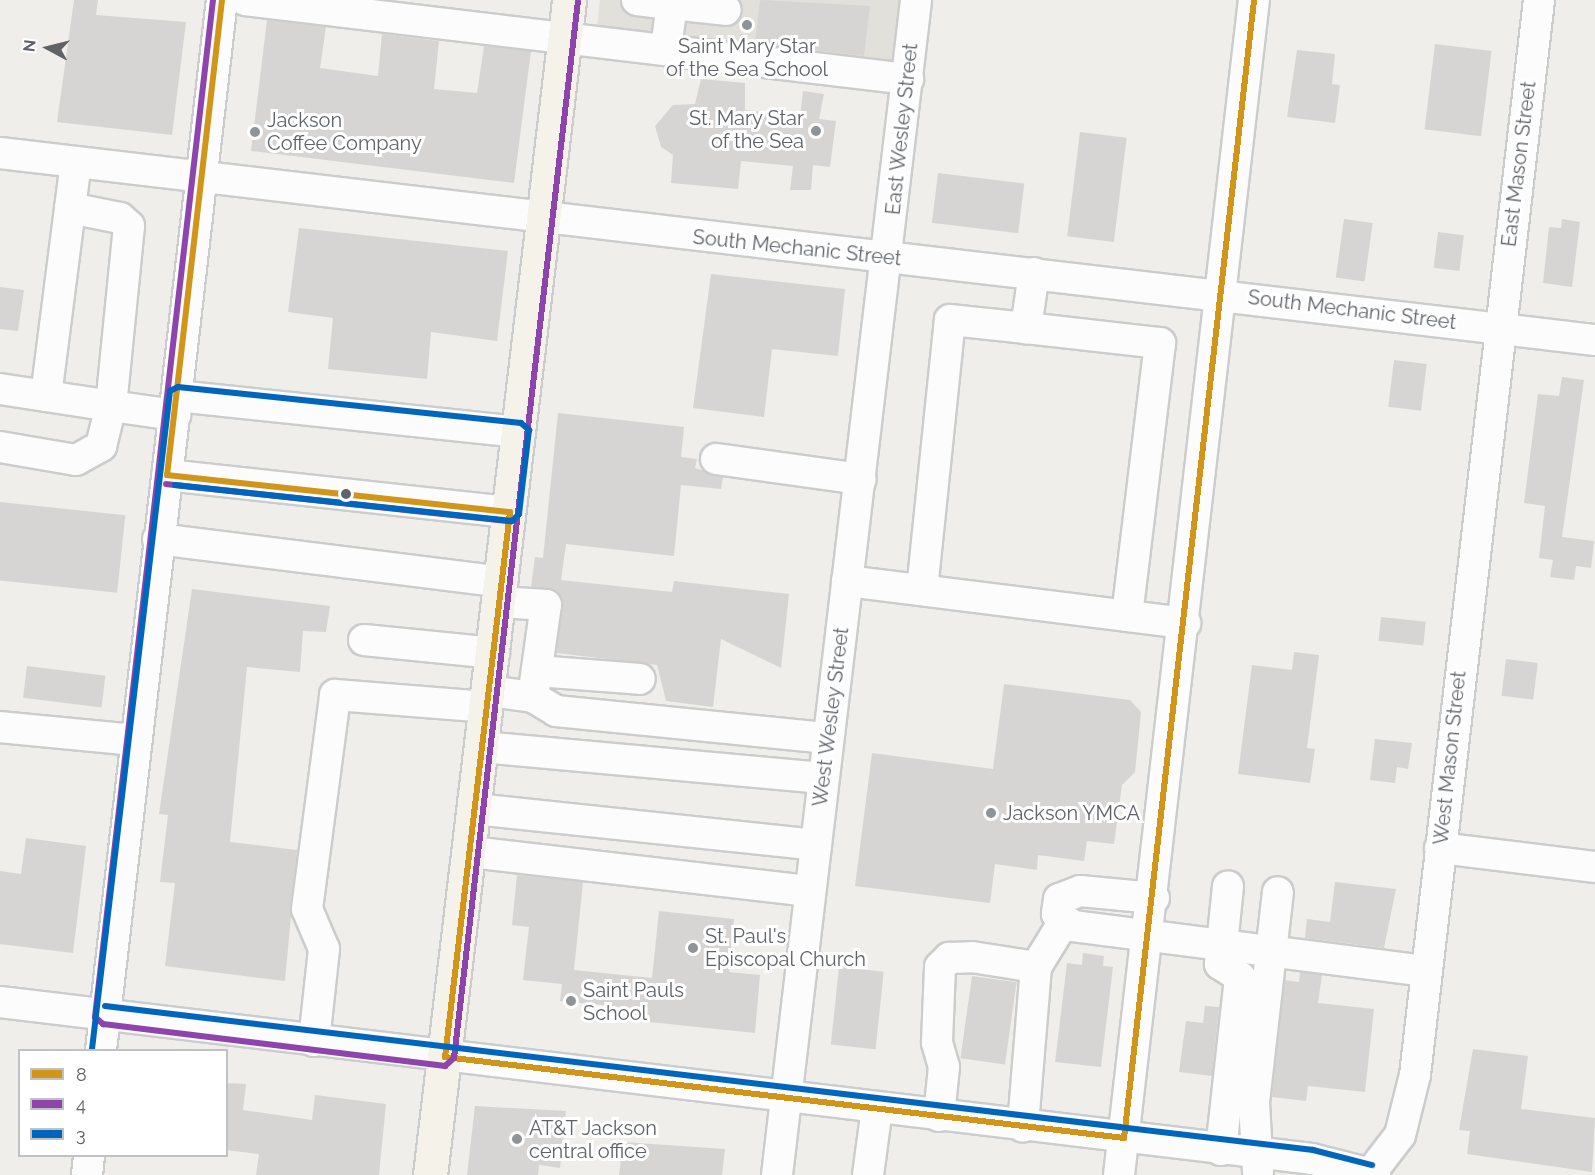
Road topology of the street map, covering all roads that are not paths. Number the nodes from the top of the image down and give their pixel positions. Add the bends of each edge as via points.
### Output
1 (222, 0) edge
2 (245, 0) edge
3 (570, 0) edge
4 (637, 0) edge
5 (916, 0) edge
6 (1254, 0) edge
7 (1539, 0) edge
8 (672, 4) junction
9 (726, 10) dead end
10 (565, 36) junction
11 (666, 48) junction
12 (908, 79) junction
13 (0, 153) edge
14 (76, 162) junction
15 (202, 175) junction
16 (70, 208) junction
17 (545, 220) junction
18 (888, 258) junction
19 (1034, 273) junction
20 (1222, 294) junction
21 (1026, 328) junction
22 (1499, 328) junction
23 (1595, 340) edge
24 (0, 388) edge
25 (46, 396) junction
26 (176, 405) junction
27 (111, 406) junction
28 (520, 432) junction
29 (0, 447) edge
30 (716, 459) dead end
31 (167, 475) junction
32 (861, 478) junction
33 (510, 512) junction
34 (158, 539) junction
35 (847, 581) junction
36 (922, 590) junction
37 (501, 592) junction
38 (1127, 616) junction
39 (1185, 623) junction
40 (364, 640) dead end
41 (494, 653) junction
42 (640, 680) dead end
43 (535, 684) junction
44 (488, 699) junction
45 (0, 727) edge
46 (828, 738) junction
47 (135, 740) junction
48 (482, 747) junction
49 (823, 778) junction
50 (475, 809) junction
51 (816, 845) junction
52 (1440, 848) junction
53 (471, 852) junction
54 (1595, 867) edge
55 (1228, 886) dead end
56 (810, 891) junction
57 (1278, 892) dead end
58 (1154, 898) junction
59 (1063, 923) junction
60 (1149, 935) junction
61 (1221, 945) junction
62 (1270, 952) junction
63 (1036, 967) junction
64 (1426, 971) junction
65 (0, 1002) edge
66 (104, 1015) junction
67 (314, 1041) junction
68 (101, 1049) edge
69 (445, 1057) junction
70 (786, 1096) junction
71 (877, 1108) junction
72 (939, 1116) junction
73 (1023, 1126) junction
74 (1124, 1138) junction
75 (1221, 1150) junction
76 (89, 1157) edge
77 (1258, 1165) edge
78 (1372, 1174) edge
79 (87, 1175) edge
80 (430, 1175) edge
81 (777, 1175) edge
82 (868, 1175) edge
83 (1119, 1175) edge

1 - 15 street
2 - 10 street
3 - 10 main road
4 - 8 street
5 - 12 street, East Wesley Street
6 - 20 street
7 - 22 street, East Mason Street
8 - 9 street
8 - 11 street
10 - 11 street
10 - 17 main road
11 - 12 street
12 - 18 street, East Wesley Street
13 - 14 street, South Mechanic Street
14 - 15 street, South Mechanic Street
14 - 16 street
15 - 17 street, South Mechanic Street
15 - 26 street
16 - 25 street
16 - 27 street via 120,218 129,226
17 - 18 street, South Mechanic Street
17 - 28 main road
18 - 19 street, South Mechanic Street
18 - 32 street, West Wesley Street
19 - 20 street, South Mechanic Street
19 - 21 street
20 - 22 street, South Mechanic Street
20 - 39 street
21 - 36 street via 951,320
21 - 38 street via 1160,343
22 - 23 street, South Mechanic Street
22 - 52 street, West Mason Street
24 - 25 street
25 - 27 street
26 - 27 street
26 - 28 street
26 - 31 street
27 - 29 street via 101,446 76,460
28 - 33 main road
30 - 32 street
31 - 33 street
31 - 34 street
32 - 35 street, West Wesley Street
33 - 37 main road
34 - 37 street
34 - 47 street
35 - 36 street
35 - 46 street, West Wesley Street
36 - 38 street
37 - 41 main road
37 - 43 street via 546,605
38 - 39 street
39 - 58 street
40 - 41 street
41 - 44 main road
42 - 43 street
43 - 44 street
43 - 46 street via 556,711
44 - 48 main road
44 - 67 street via 334,695 307,909 324,949
45 - 47 street
46 - 49 street, West Wesley Street
47 - 66 street
48 - 49 street
48 - 50 main road
49 - 51 street, West Wesley Street
50 - 51 street
50 - 53 main road
51 - 56 street, West Wesley Street
52 - 54 street
52 - 64 street, West Mason Street
53 - 56 street
53 - 69 main road
55 - 61 street
56 - 70 street, West Wesley Street
57 - 62 street
58 - 59 street via 1065,894 1057,914
58 - 60 street
59 - 60 street
59 - 63 street
60 - 61 street
60 - 74 street
61 - 62 street
61 - 75 street via 1220,964 1240,977
62 - 64 street
62 - 77 street via 1254,1102
63 - 72 street via 950,957 940,967 937,1042 944,1067
63 - 73 street
64 - 78 street, West Mason Street via 1408,1112 1394,1147
65 - 66 street
66 - 67 street
66 - 68 street
67 - 69 street
69 - 70 street
69 - 80 main road
70 - 71 street
70 - 81 street, West Wesley Street
71 - 72 street
71 - 82 street
72 - 73 street
73 - 74 street
74 - 75 street
74 - 83 street
75 - 77 street
76 - 79 street
77 - 78 street via 1320,1161

